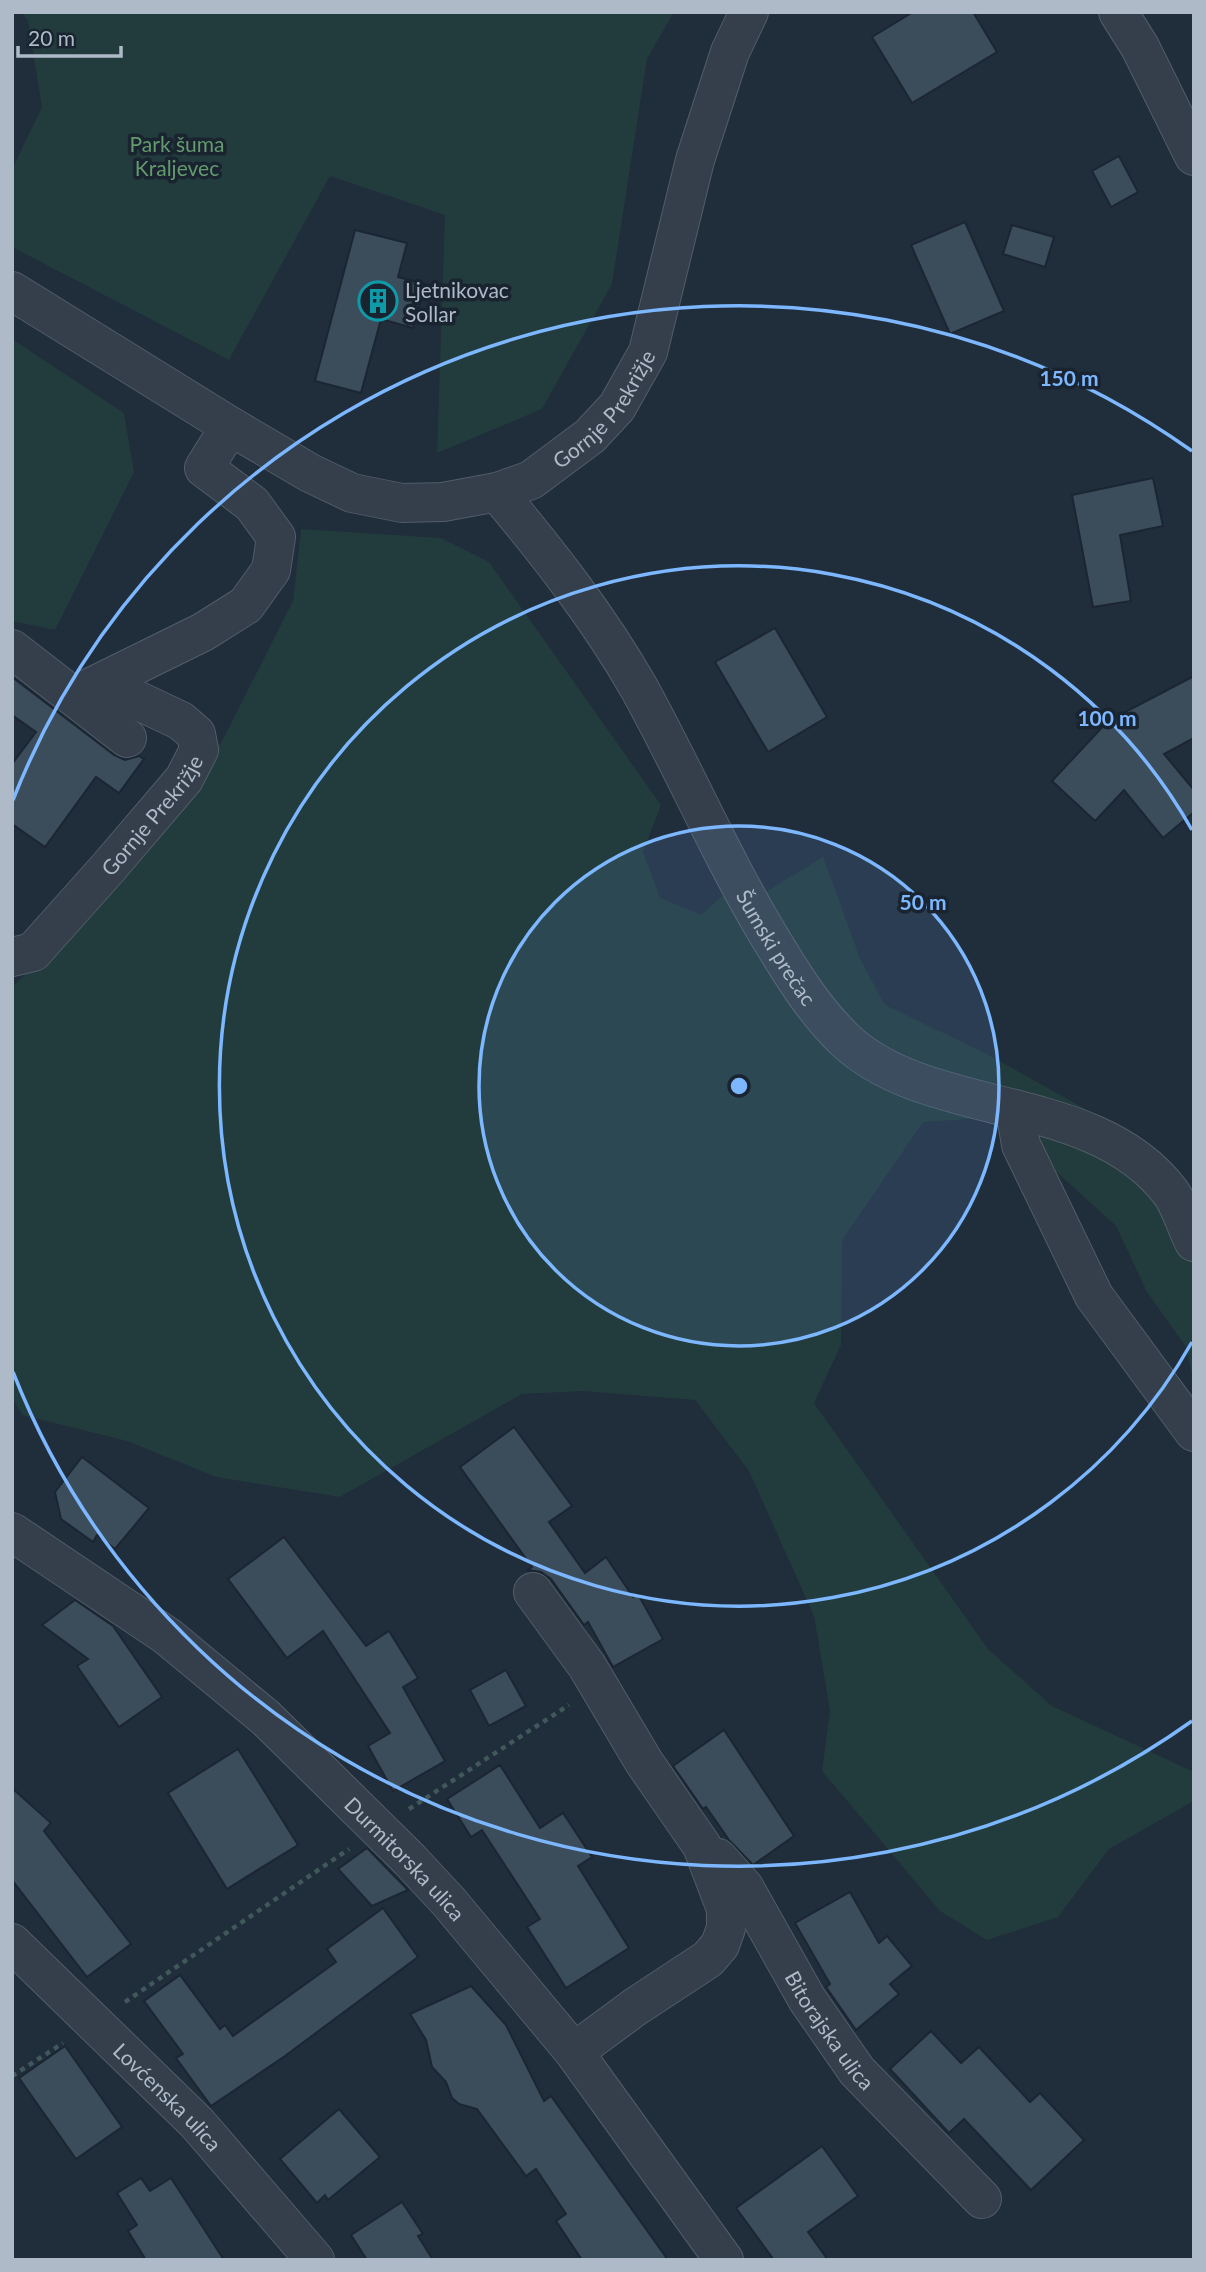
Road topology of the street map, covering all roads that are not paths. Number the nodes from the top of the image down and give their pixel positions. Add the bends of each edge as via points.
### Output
1 (749, 12) edge
2 (1118, 12) edge
3 (1194, 156) edge
4 (12, 291) edge
5 (230, 426) junction
6 (497, 492) junction
7 (12, 649) edge
8 (88, 690) junction
9 (127, 738) dead end
10 (12, 957) edge
11 (1015, 1109) junction
12 (1194, 1242) edge
13 (1194, 1432) edge
14 (12, 1532) edge
15 (533, 1592) dead end
16 (702, 1846) junction
17 (12, 1943) edge
18 (574, 2052) junction
19 (982, 2199) dead end
20 (315, 2260) edge
21 (724, 2260) edge

1 - 6 street, Gornje Prekrižje via 730,52 695,160 648,352 617,407 590,436 531,481
2 - 3 street
4 - 5 street, Gornje Prekrižje
5 - 6 street, Gornje Prekrižje via 352,493 402,503 443,502
5 - 8 street via 204,468 252,504 276,537 271,570 246,606
6 - 11 street, Šumski prečac via 571,584 638,688 722,855 802,992 819,1013 875,1062 959,1094
7 - 8 street
8 - 9 street
8 - 10 street, Gornje Prekrižje via 181,721 196,734 199,750 184,779 66,915 33,951
11 - 12 street, Šumski prečac via 1082,1128 1128,1154 1172,1195
11 - 13 street via 1021,1145 1094,1296
14 - 18 street, Durmitorska ulica via 167,1636 275,1726 449,1902
15 - 16 street, Bitorajska ulica via 581,1657 644,1762
16 - 18 street, Bitorajska ulica via 726,1909 720,1945 694,1971
16 - 19 street, Bitorajska ulica via 744,1887 807,1999 858,2071
17 - 20 street, Lovćenska ulica via 197,2123
18 - 21 street, Durmitorska ulica

